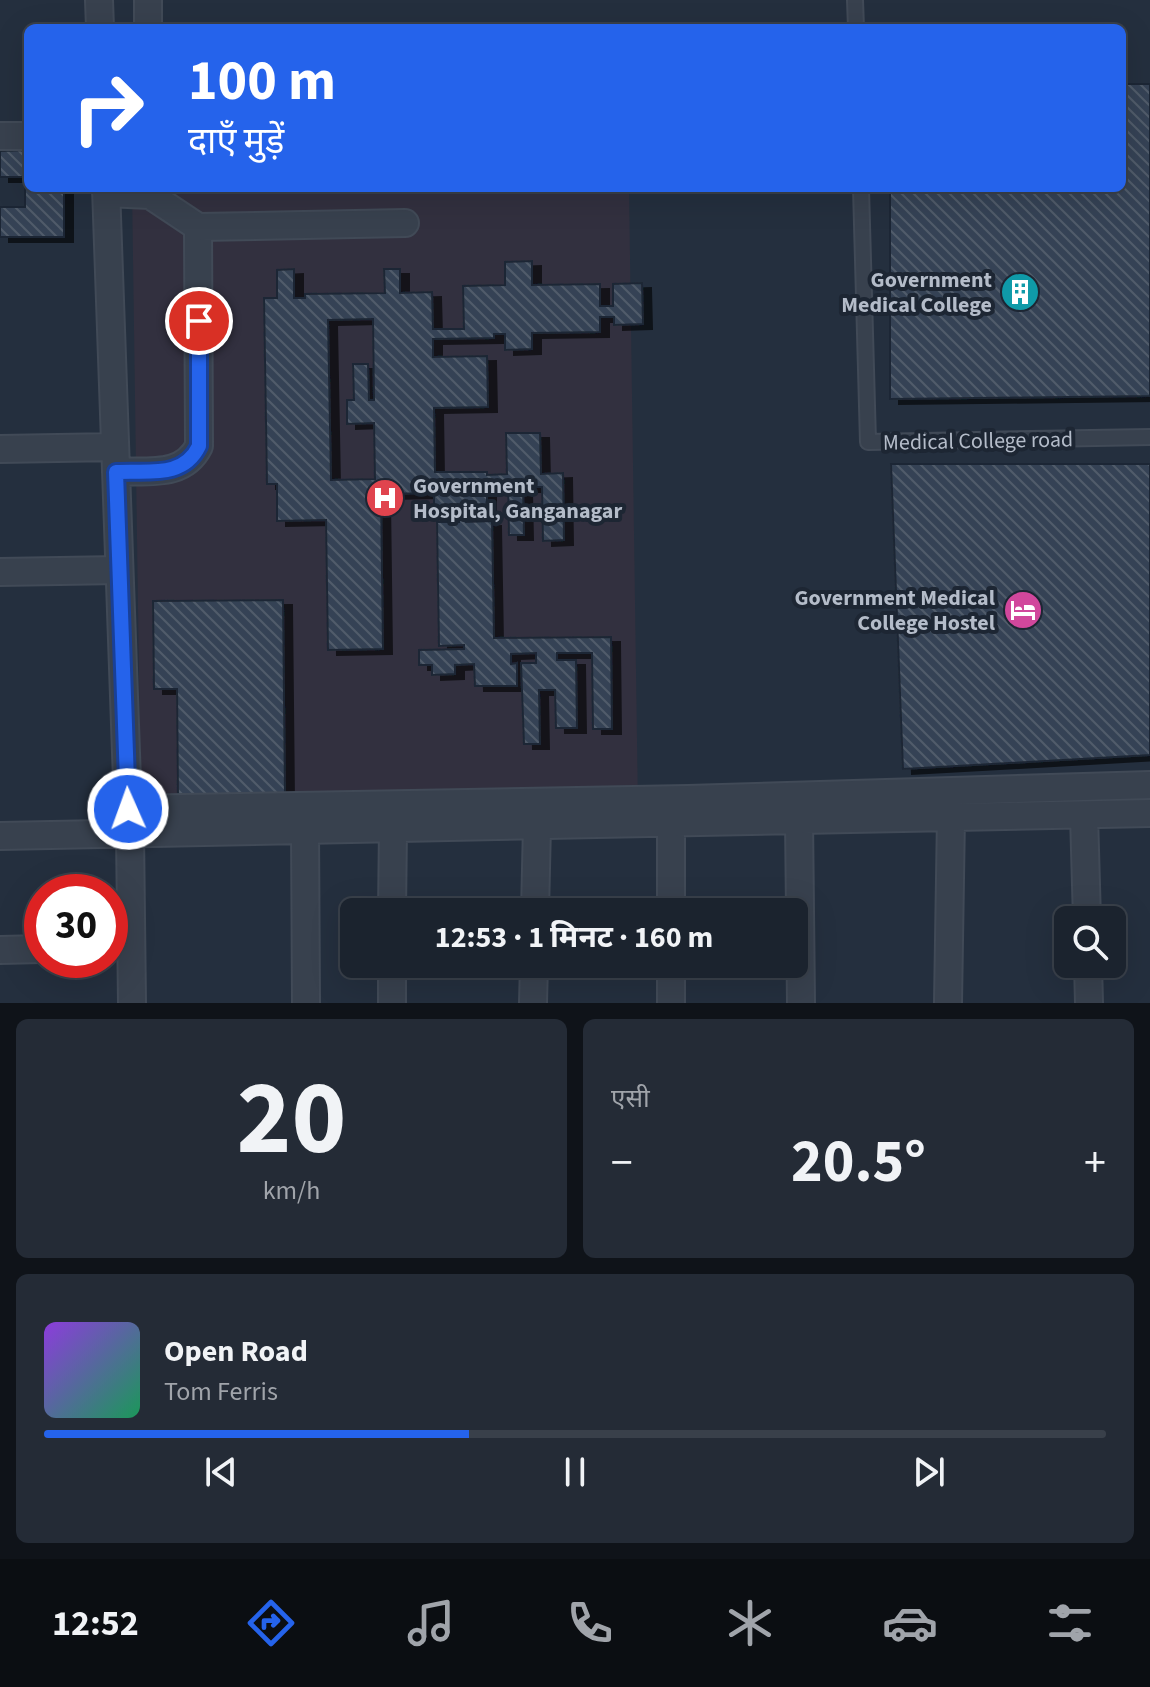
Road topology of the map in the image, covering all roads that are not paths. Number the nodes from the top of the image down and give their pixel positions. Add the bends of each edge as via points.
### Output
1 (99, 0) edge
2 (148, 0) edge
3 (855, 0) edge
4 (100, 24) edge
5 (148, 24) edge
6 (856, 24) edge
7 (0, 136) edge
8 (24, 136) edge
9 (106, 192) edge
10 (150, 192) edge
11 (861, 192) edge
12 (405, 223) dead end
13 (198, 227) junction
14 (1150, 437) edge
15 (0, 449) edge
16 (115, 459) junction
17 (119, 570) junction
18 (0, 572) edge
19 (1150, 785) edge
20 (1150, 813) edge
21 (1084, 815) junction
22 (951, 816) junction
23 (799, 819) junction
24 (671, 822) junction
25 (537, 825) junction
26 (393, 828) junction
27 (305, 829) junction
28 (130, 833) junction
29 (0, 836) edge
30 (127, 874) edge
31 (392, 898) edge
32 (535, 898) edge
33 (671, 898) edge
34 (1087, 906) edge
35 (24, 949) edge
36 (0, 950) edge
37 (127, 978) edge
38 (392, 978) edge
39 (534, 978) edge
40 (671, 978) edge
41 (1088, 978) edge
42 (132, 1003) edge
43 (306, 1003) edge
44 (392, 1003) edge
45 (533, 1003) edge
46 (671, 1003) edge
47 (801, 1003) edge
48 (948, 1003) edge
49 (1089, 1003) edge

1 - 4 street
2 - 5 street
3 - 6 lane
7 - 8 street
9 - 16 street
10 - 13 street
11 - 14 lane, Medical College road via 868,442
12 - 13 street
13 - 16 street via 199,446 180,469
15 - 16 street
16 - 17 street
17 - 18 street
17 - 19 street via 128,809
20 - 21 street
21 - 22 street
21 - 34 street
22 - 23 street
22 - 48 street
23 - 24 street
23 - 47 street
24 - 25 street
24 - 33 street
25 - 26 street
25 - 32 street
26 - 27 street
26 - 31 street
27 - 28 street
27 - 43 street
28 - 29 street
28 - 30 street
35 - 36 street
37 - 42 street
38 - 44 street
39 - 45 street
40 - 46 street
41 - 49 street

